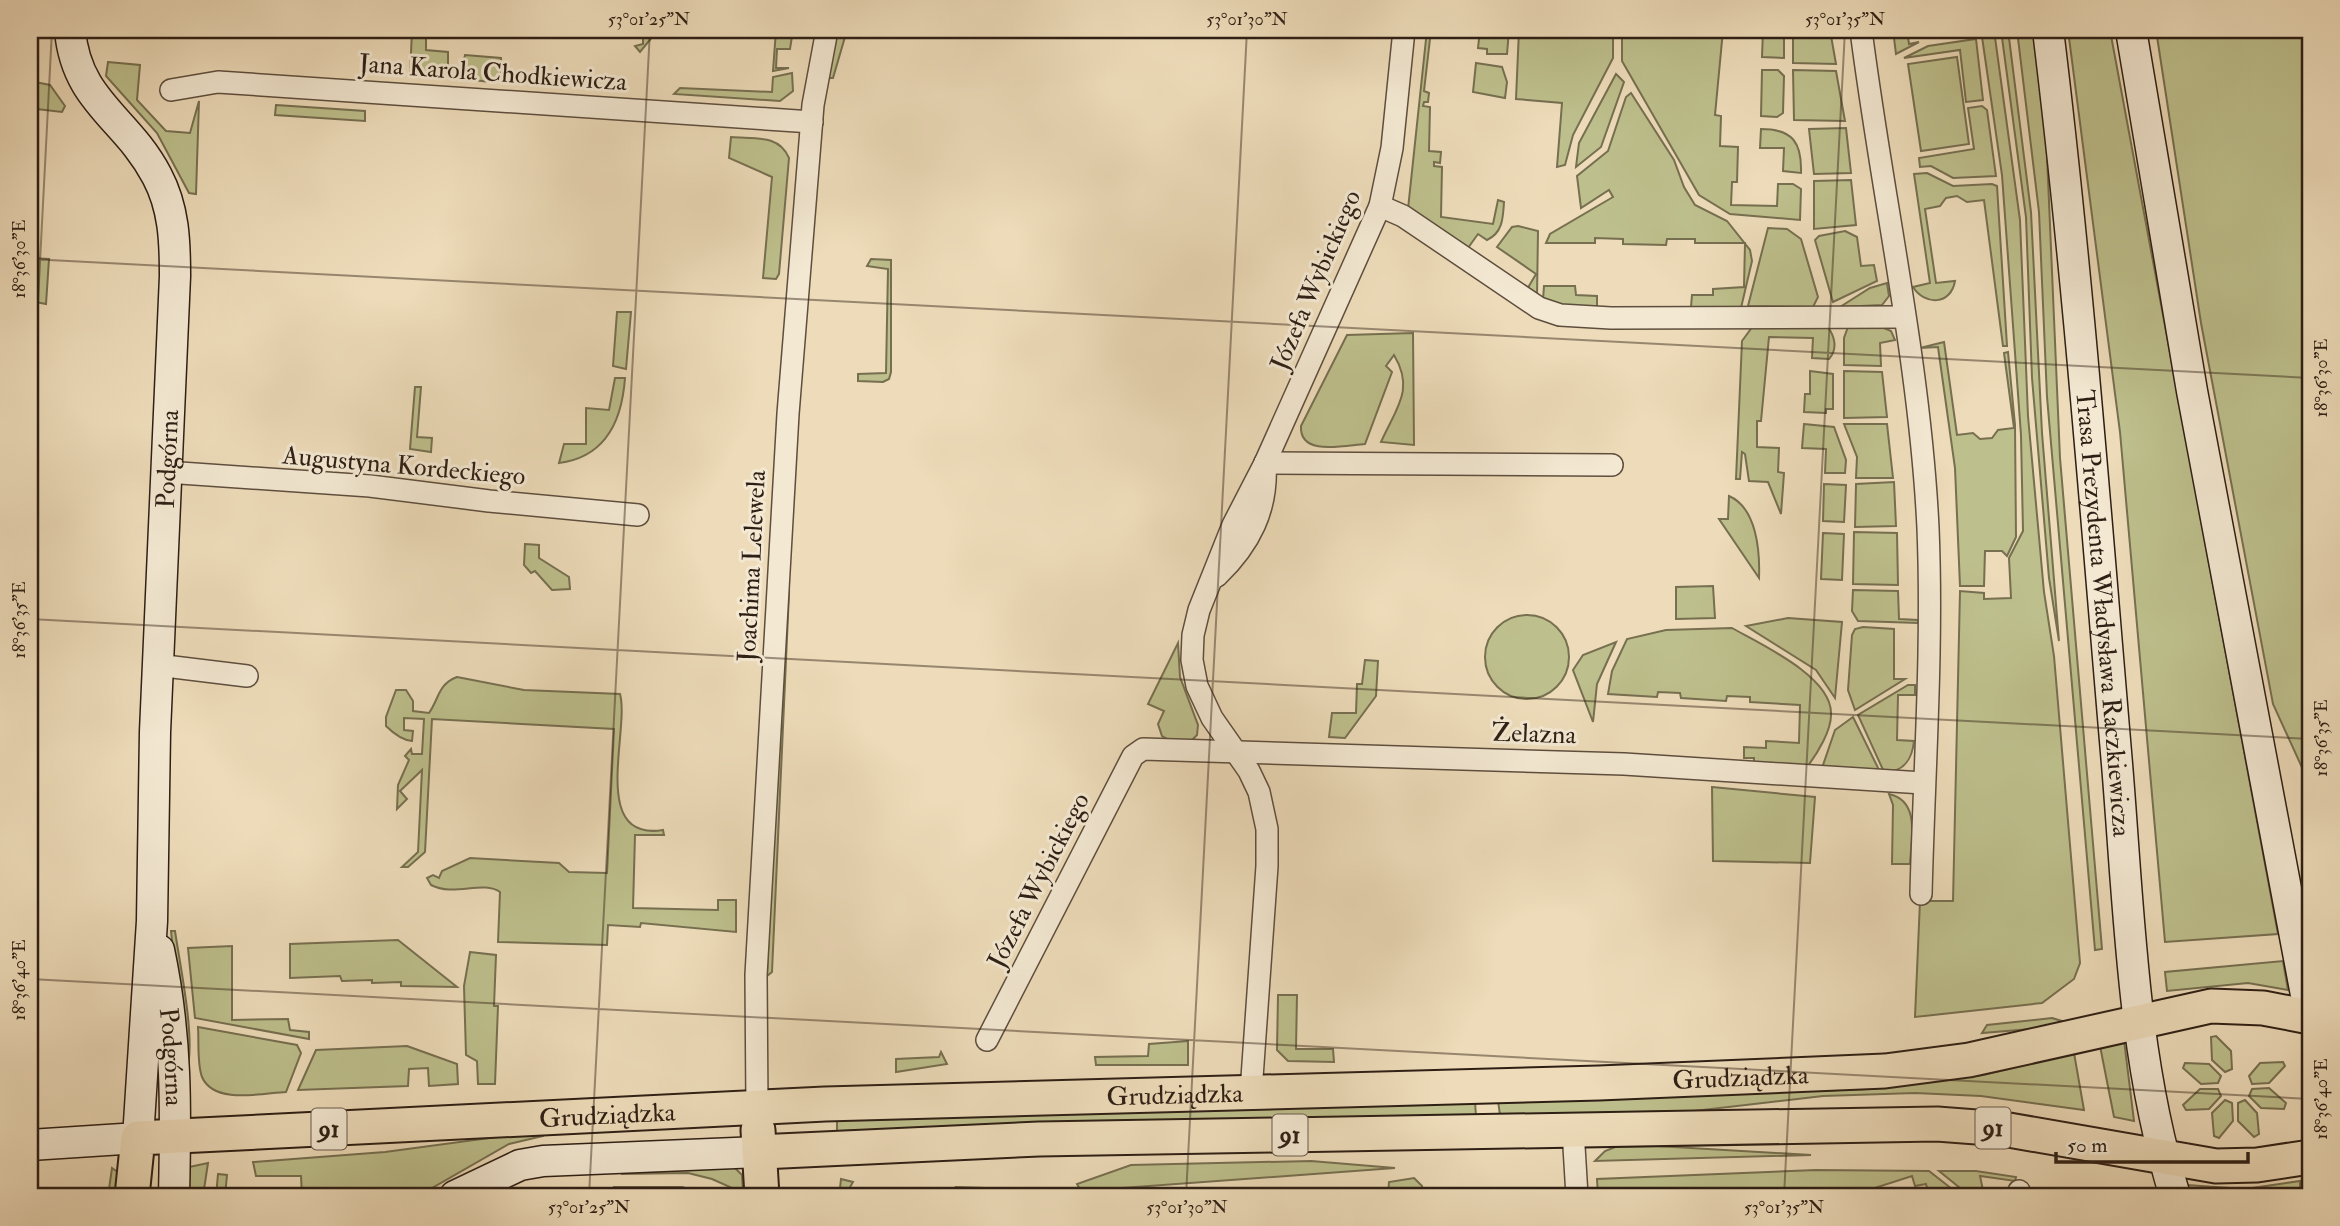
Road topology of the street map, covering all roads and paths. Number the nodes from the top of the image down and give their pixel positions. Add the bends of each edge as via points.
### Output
1 (70, 30) edge
2 (827, 30) edge
3 (1404, 30) edge
4 (1861, 30) edge
5 (2048, 30) edge
6 (2131, 30) edge
7 (172, 90) dead end
8 (812, 122) junction
9 (1380, 206) junction
10 (1905, 317) junction
11 (1265, 463) junction
12 (1612, 465) dead end
13 (166, 472) junction
14 (638, 515) dead end
15 (157, 665) junction
16 (247, 676) dead end
17 (1143, 749) joint
18 (1236, 751) junction
19 (1923, 783) junction
20 (1921, 894) dead end
21 (152, 921) junction
22 (2310, 1016) edge
23 (2141, 1021) junction
24 (987, 1040) dead end
25 (1251, 1093) junction
26 (757, 1107) junction
27 (1573, 1130) junction
28 (175, 1136) junction
29 (138, 1138) junction
30 (30, 1145) edge
31 (759, 1152) junction
32 (2162, 1157) junction
33 (2310, 1157) edge
34 (132, 1196) edge
35 (174, 1196) edge
36 (455, 1196) edge
37 (762, 1196) edge
38 (1577, 1196) edge
39 (2175, 1196) edge

1 - 13 main road, Podgórna via 82,80 148,160 171,214 176,262
2 - 8 street, Joachima Lelewela
3 - 9 street, Józefa Wybickiego via 1394,132
4 - 10 street
5 - 23 main road, Trasa Prezydenta Władysława Raczkiewicza
6 - 22 main road via 2192,391
7 - 8 street, Jana Karola Chodkiewicza via 218,82
8 - 26 street, Joachima Lelewela via 778,578 756,975
9 - 10 street via 1403,216 1539,309 1560,315
9 - 11 street, Józefa Wybickiego
10 - 19 street via 1928,529
11 - 12 street
11 - 18 street, Józefa Wybickiego via 1233,525 1196,621 1192,648 1193,674 1212,718
13 - 14 street, Augustyna Kordeckiego via 370,486
13 - 15 main road, Podgórna
15 - 16 street
15 - 21 main road, Podgórna
17 - 18 street, Żelazna
17 - 24 street, Józefa Wybickiego via 1133,756
18 - 19 street, Żelazna via 1624,764
18 - 25 street, Józefa Wybickiego via 1259,792 1268,849
19 - 20 street
21 - 28 main road, Podgórna via 171,1006
21 - 29 main road, Podgórna
22 - 23 main road, Grudziądzka / 91 via 2235,1005
23 - 25 main road, Grudziądzka / 91 via 1969,1060 1885,1071
23 - 32 main road, Trasa Prezydenta Władysława Raczkiewicza
25 - 26 main road, Grudziądzka / 91
26 - 28 main road, Grudziądzka / 91
26 - 31 main road
27 - 31 main road, Grudziądzka / 91 via 1039,1139
27 - 32 main road, Grudziądzka / 91 via 1937,1124 2003,1129
27 - 38 street
28 - 29 main road, Grudziądzka / 91
28 - 35 main road, Podgórna
29 - 30 main road, Grudziądzka
29 - 34 main road, Podgórna
31 - 36 main road, Grudziądzka via 543,1161 497,1175
31 - 37 main road
32 - 33 main road, Grudziądzka / 91 via 2234,1166
32 - 39 main road, Trasa Prezydenta Władysława Raczkiewicza

